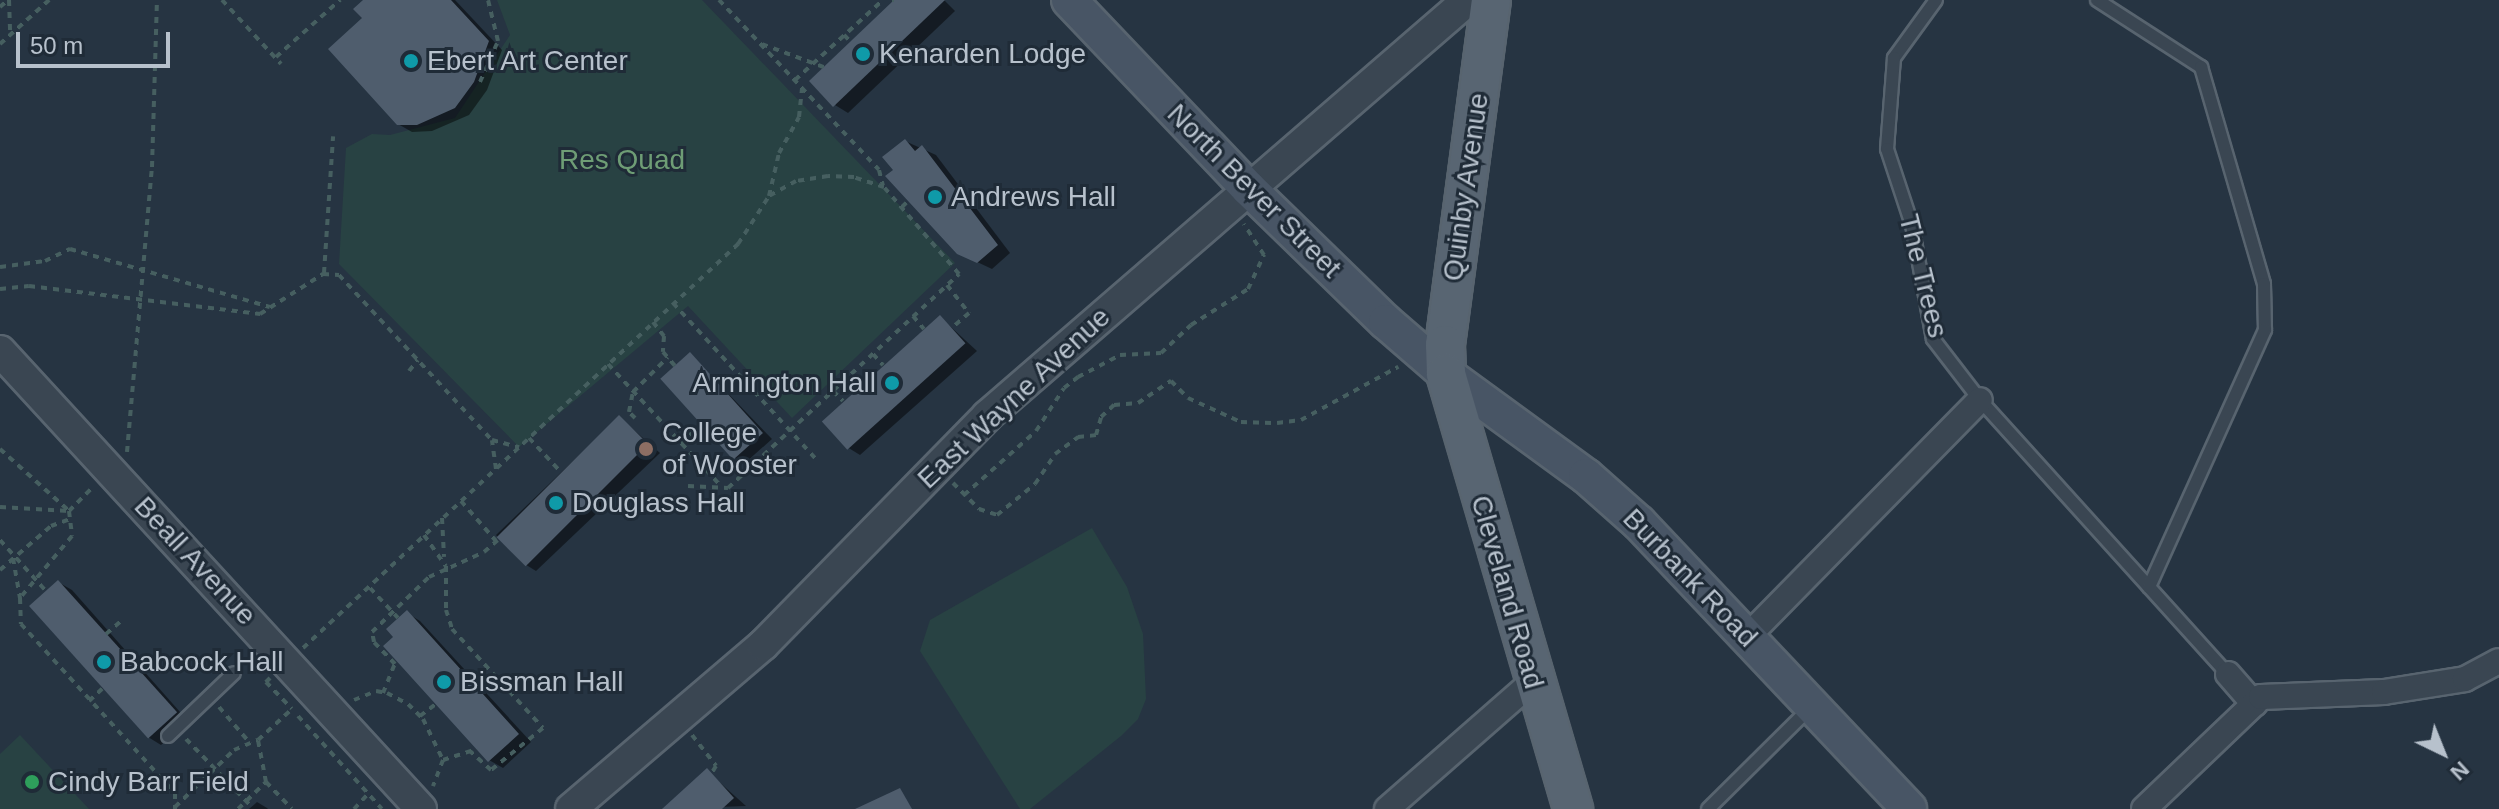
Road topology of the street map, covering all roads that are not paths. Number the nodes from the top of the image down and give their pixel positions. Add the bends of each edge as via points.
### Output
1 (1069, 0) edge
2 (1468, 0) edge
3 (1491, 0) edge
4 (1936, 0) edge
5 (2097, 0) edge
6 (1244, 202) junction
7 (0, 351) edge
8 (1446, 374) junction
9 (1980, 400) junction
10 (2149, 587) junction
11 (1747, 637) junction
12 (2499, 661) edge
13 (234, 673) dead end
14 (2228, 674) joint
15 (1532, 682) junction
16 (2254, 704) junction
17 (1812, 706) junction
18 (172, 732) road end
19 (426, 798) edge
20 (571, 809) edge
21 (1387, 809) edge
22 (1573, 809) edge
23 (1708, 809) edge
24 (1909, 809) edge
25 (2144, 809) edge

1 - 6 main road, North Bever Street
2 - 6 street, East Wayne Avenue
3 - 8 main road, Quinby Avenue via 1445,345
4 - 9 lane, The Trees via 1894,58 1887,149 1912,225 1933,339
5 - 10 lane via 2201,67 2264,284 2265,330
6 - 8 main road, North Bever Street
6 - 20 street, East Wayne Avenue via 987,416 763,645
7 - 19 street, Beall Avenue via 288,662
8 - 11 main road, Burbank Road via 1586,476
8 - 15 main road, Cleveland Road
9 - 10 lane, The Trees
9 - 11 street
10 - 14 lane, The Trees
11 - 17 main road, Burbank Road
12 - 16 street via 2465,679 2384,692 2261,697
13 - 18 lane
14 - 16 street, The Trees
15 - 21 street
15 - 22 main road, Cleveland Road
16 - 25 street
17 - 23 lane
17 - 24 main road, Burbank Road

